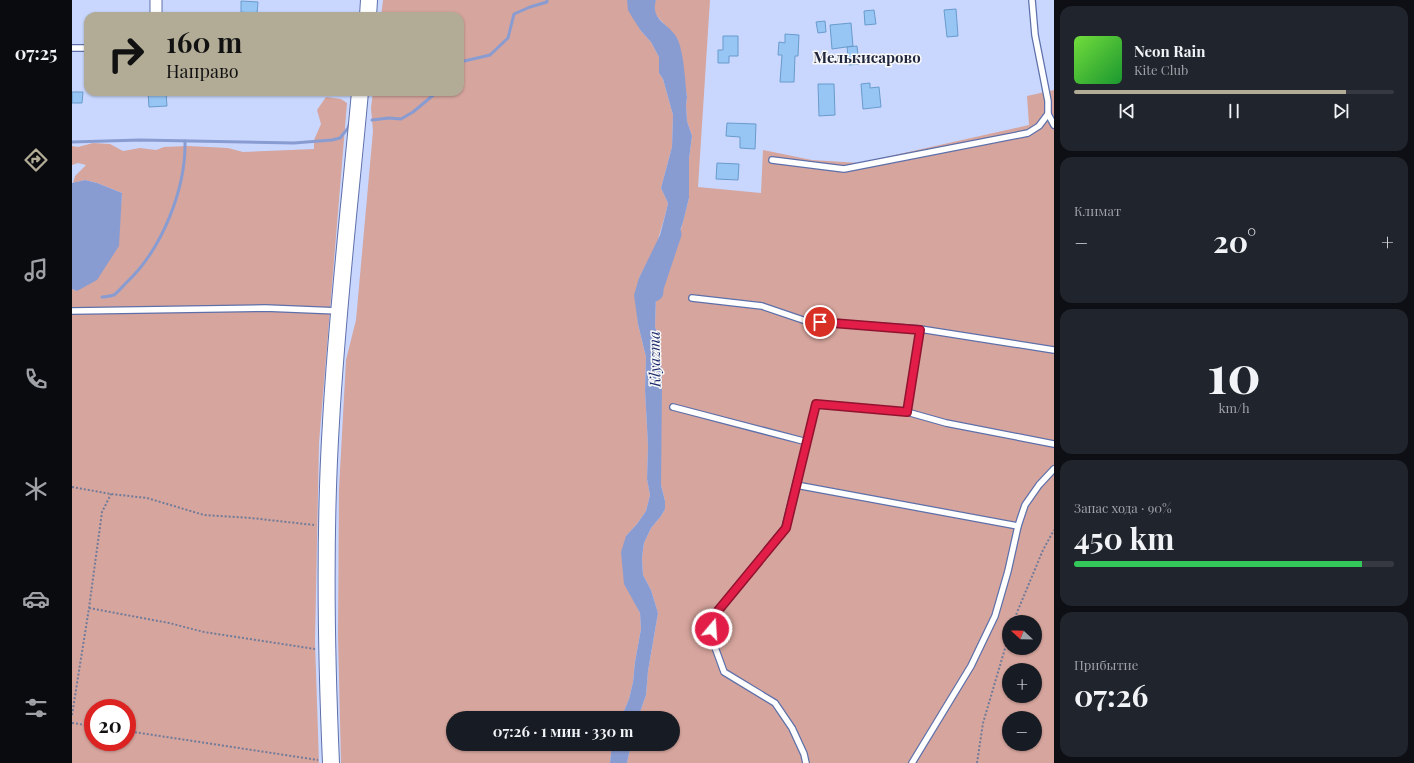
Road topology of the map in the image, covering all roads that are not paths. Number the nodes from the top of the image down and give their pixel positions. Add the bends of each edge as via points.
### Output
1 (156, 0) edge
2 (369, 0) edge
3 (1032, 0) edge
4 (156, 12) edge
5 (368, 12) edge
6 (72, 48) edge
7 (84, 48) edge
8 (360, 96) edge
9 (1048, 114) junction
10 (1054, 125) edge
11 (772, 160) dead end
12 (692, 298) dead end
13 (72, 311) edge
14 (339, 311) junction
15 (920, 330) junction
16 (1054, 350) edge
17 (673, 407) dead end
18 (907, 412) junction
19 (807, 442) junction
20 (1054, 444) edge
21 (1054, 469) edge
22 (796, 485) junction
23 (1018, 526) junction
24 (330, 762) edge
25 (806, 763) edge
26 (912, 763) edge

1 - 4 street
2 - 5 street
3 - 9 lane
6 - 7 lane
8 - 14 street
9 - 10 lane
9 - 11 lane via 1039,126 1028,133 844,169
12 - 15 lane via 762,306 806,321
13 - 14 lane via 265,308
14 - 24 street via 330,422 327,526
15 - 16 lane
15 - 18 lane
17 - 19 lane
18 - 19 lane via 816,404
18 - 20 lane via 946,423
19 - 22 lane
21 - 23 lane via 1025,505
22 - 23 lane
22 - 25 lane via 786,528 712,618 712,639 724,672 775,702 792,728
23 - 26 lane via 995,616 971,666

